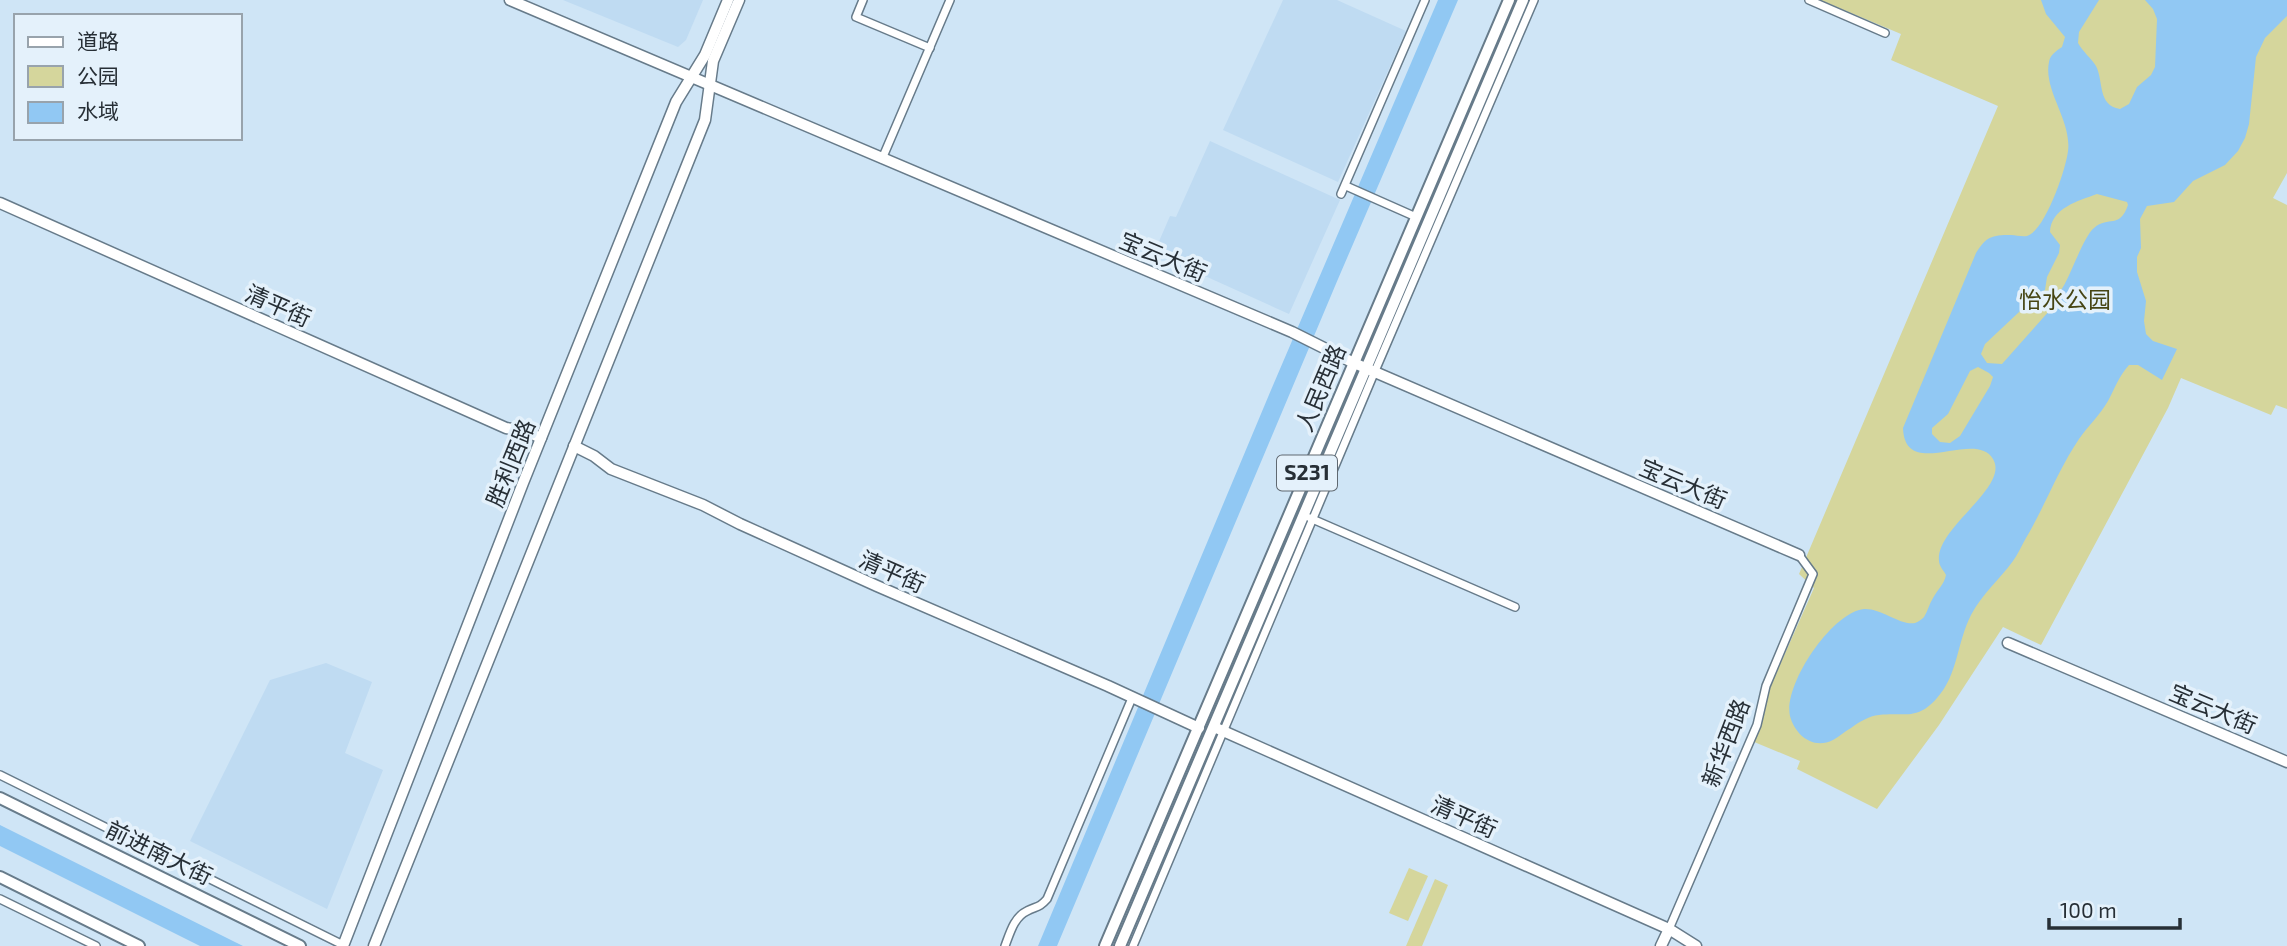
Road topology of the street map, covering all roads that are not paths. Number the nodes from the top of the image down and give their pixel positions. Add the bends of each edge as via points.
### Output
1 (509, 0) edge
2 (728, 0) edge
3 (739, 0) edge
4 (863, 0) edge
5 (950, 0) edge
6 (1425, 0) edge
7 (1509, 0) edge
8 (1523, 0) edge
9 (1534, 0) edge
10 (1809, 0) edge
11 (1885, 33) dead end
12 (930, 48) junction
13 (691, 77) junction
14 (710, 85) junction
15 (882, 159) junction
16 (1349, 187) junction
17 (1341, 194) dead end
18 (0, 203) edge
19 (1416, 217) junction
20 (1354, 363) junction
21 (1371, 370) junction
22 (541, 438) junction
23 (574, 446) junction
24 (1308, 517) junction
25 (1799, 555) joint
26 (1515, 607) dead end
27 (2008, 643) dead end
28 (1135, 700) junction
29 (1199, 728) junction
30 (1218, 729) junction
31 (2287, 762) edge
32 (0, 775) edge
33 (0, 798) edge
34 (0, 877) edge
35 (0, 899) edge
36 (1670, 929) junction
37 (343, 945) edge
38 (96, 946) edge
39 (139, 946) edge
40 (299, 946) edge
41 (374, 946) edge
42 (1005, 946) edge
43 (1105, 946) edge
44 (1121, 946) edge
45 (1133, 946) edge
46 (1661, 946) edge
47 (1696, 946) edge

1 - 13 street, 宝云大街
2 - 13 street, 胜利西路
3 - 14 street via 712,61
4 - 12 street via 856,16
5 - 12 street
6 - 16 street
7 - 19 main road, 人民西路 / S231
8 - 21 main road, 人民西路 / S231
9 - 21 street
10 - 11 street
12 - 15 street
13 - 14 street, 宝云大街
13 - 22 street, 胜利西路 via 676,102
14 - 15 street, 宝云大街
14 - 23 street via 705,120
15 - 20 street, 宝云大街 via 1316,342
16 - 17 street
16 - 19 street
18 - 22 street, 清平街 via 506,428
19 - 20 main road, 人民西路 / S231
20 - 21 street, 宝云大街
20 - 29 main road, 人民西路 / S231
21 - 24 main road, 人民西路 / S231
21 - 25 street, 宝云大街
22 - 37 street, 胜利西路
23 - 28 street, 清平街 via 611,469 711,508
23 - 41 street
24 - 26 street
24 - 30 main road, 人民西路 / S231
25 - 36 street, 新华西路 via 1813,574 1766,686 1757,725
27 - 31 street, 宝云大街
28 - 29 street, 清平街
28 - 42 street via 1047,899 1015,921
29 - 43 main road, 人民西路 / S231
30 - 36 street, 清平街
30 - 44 main road, 人民西路 / S231
30 - 45 street
32 - 37 street
33 - 40 main road, 前进南大街
34 - 39 main road
35 - 38 street
36 - 46 street, 新华西路
36 - 47 street, 清平街

